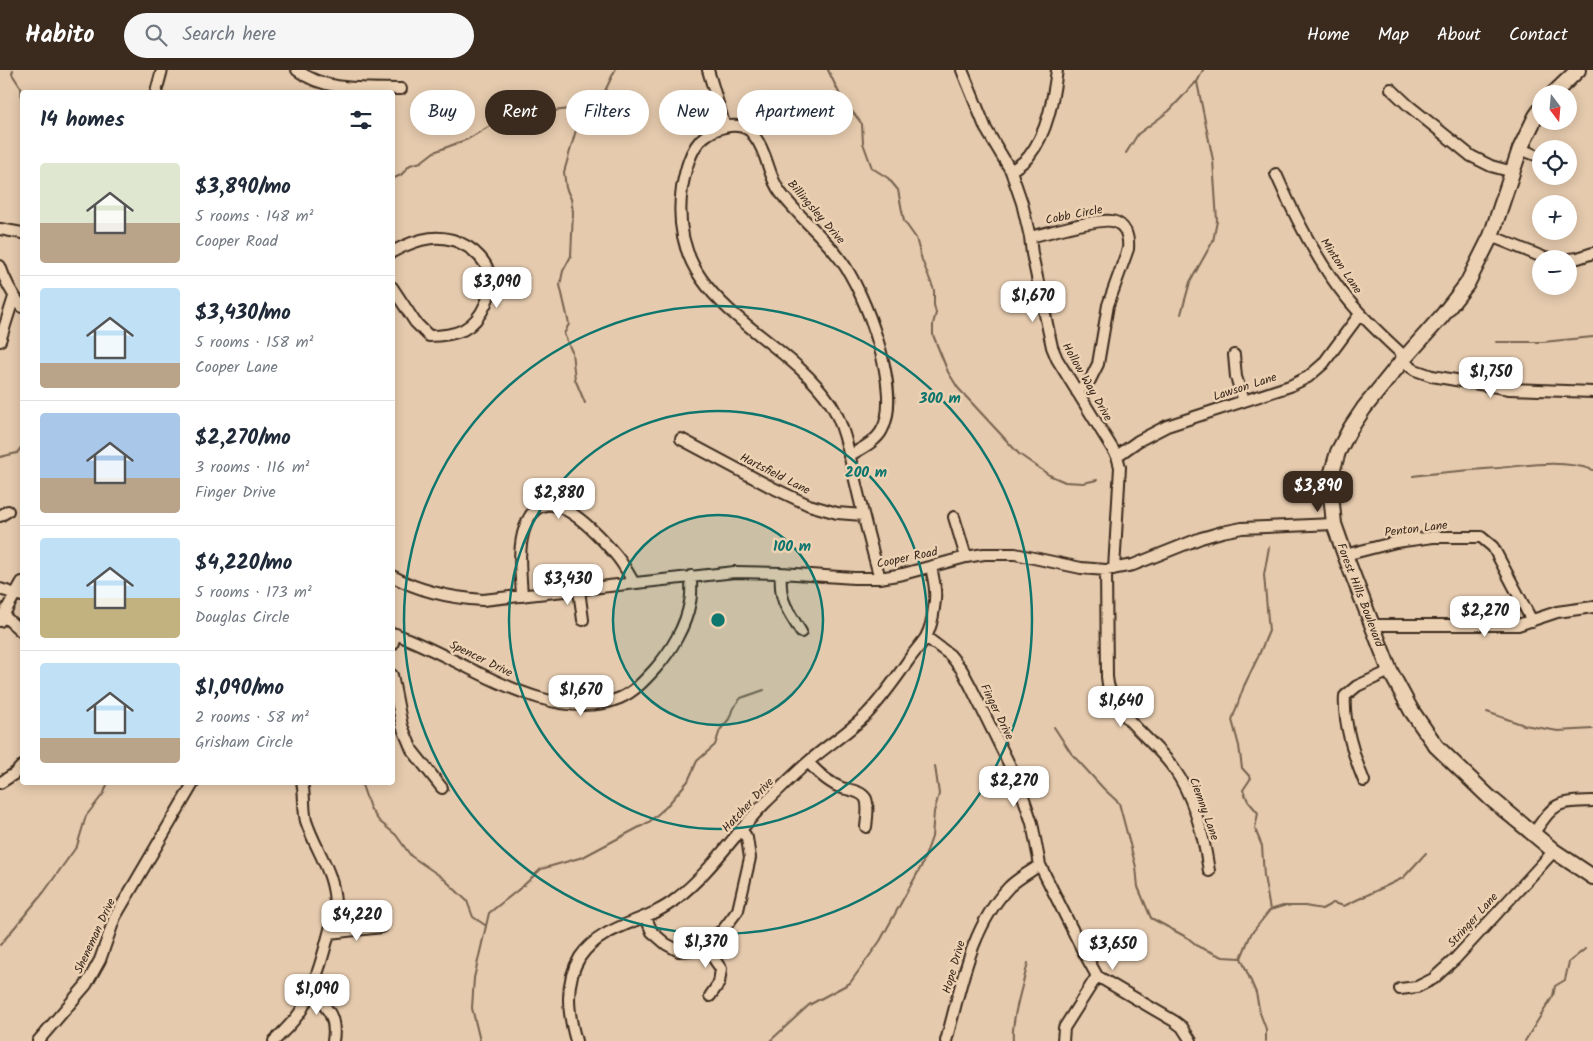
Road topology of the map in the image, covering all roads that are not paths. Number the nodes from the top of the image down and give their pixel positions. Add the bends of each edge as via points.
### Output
1 (162, 70) edge
2 (296, 70) edge
3 (708, 70) edge
4 (962, 70) edge
5 (1056, 70) edge
6 (1578, 70) edge
7 (1562, 85) edge
8 (401, 89) dead end
9 (1391, 89) dead end
10 (157, 90) edge
11 (714, 90) edge
12 (1532, 124) edge
13 (727, 127) edge
14 (707, 135) edge
15 (1520, 149) junction
16 (1532, 154) edge
17 (1011, 171) junction
18 (1513, 172) junction
19 (1276, 174) dead end
20 (0, 229) edge
21 (20, 233) edge
22 (1491, 236) junction
23 (1030, 237) junction
24 (395, 250) edge
25 (1593, 253) edge
26 (1532, 254) edge
27 (1577, 258) edge
28 (0, 266) edge
29 (395, 292) edge
30 (14, 297) junction
31 (20, 304) edge
32 (1360, 314) junction
33 (0, 341) edge
34 (1234, 355) dead end
35 (1403, 359) junction
36 (1077, 392) junction
37 (1593, 392) edge
38 (1244, 401) junction
39 (681, 439) dead end
40 (849, 456) junction
41 (1117, 456) junction
42 (863, 515) junction
43 (954, 517) dead end
44 (1334, 524) junction
45 (1346, 555) junction
46 (966, 557) junction
47 (931, 567) junction
48 (1110, 570) junction
49 (781, 573) junction
50 (691, 576) junction
51 (395, 577) edge
52 (880, 578) junction
53 (634, 583) junction
54 (0, 589) edge
55 (579, 590) junction
56 (19, 596) edge
57 (522, 596) junction
58 (1593, 607) edge
59 (2, 618) edge
60 (583, 620) dead end
61 (1532, 621) junction
62 (1374, 625) junction
63 (20, 631) edge
64 (801, 632) dead end
65 (395, 633) edge
66 (926, 637) junction
67 (1390, 671) junction
68 (395, 690) edge
69 (808, 762) junction
70 (20, 768) edge
71 (1364, 781) dead end
72 (0, 783) edge
73 (192, 785) edge
74 (302, 785) edge
75 (442, 788) dead end
76 (1593, 801) edge
77 (866, 827) dead end
78 (741, 830) junction
79 (1533, 834) junction
80 (1554, 851) junction
81 (1040, 864) junction
82 (1210, 871) dead end
83 (1593, 877) edge
84 (646, 918) junction
85 (382, 928) dead end
86 (329, 934) junction
87 (704, 943) junction
88 (1097, 976) junction
89 (311, 990) junction
90 (1400, 990) dead end
91 (710, 996) dead end
92 (38, 1041) edge
93 (274, 1041) edge
94 (333, 1041) edge
95 (576, 1041) edge
96 (946, 1041) edge
97 (1063, 1041) edge
98 (1191, 1041) edge

1 - 10 street
2 - 8 street via 320,83 351,88
3 - 11 street
4 - 17 street, Hollow Way Drive via 986,129
5 - 17 street via 1052,105 1035,146 1028,157
6 - 7 main road
9 - 18 street via 1471,156
12 - 15 main road, Forest Hills Boulevard
13 - 40 street, Billingsley Drive via 749,130 759,142 778,190 842,261 871,318 887,386 885,425 881,433
14 - 40 street via 695,147 684,176 680,212 686,248 699,276 714,295 812,380 839,420
15 - 16 street
15 - 18 main road, Forest Hills Boulevard
17 - 23 street, Hollow Way Drive
18 - 22 main road, Forest Hills Boulevard
19 - 32 street, Minton Lane via 1307,236 1344,296
20 - 21 street
22 - 26 street
22 - 35 main road, Forest Hills Boulevard via 1467,284
23 - 36 street, Hollow Way Drive via 1052,347
23 - 36 street, Cobb Circle via 1111,221 1124,227 1127,234 1128,249 1108,305 1098,364 1090,380
24 - 29 street via 420,240 457,240 476,252 488,270 490,293 474,321 464,329 430,336 415,322
25 - 27 street
28 - 30 street
30 - 31 street
30 - 33 street
32 - 35 street, Minton Lane
32 - 38 street, Lawson Lane via 1322,364 1308,377
34 - 38 street via 1236,377
35 - 37 street, Minton Lane via 1415,370 1432,376 1509,389
35 - 44 main road, Forest Hills Boulevard via 1364,408 1338,452 1332,472
36 - 41 street, Hollow Way Drive
38 - 41 street, Lawson Lane via 1167,426
39 - 42 street, Hartsfield Lane via 809,505 837,513
40 - 42 street
41 - 48 street, Hollow Way Drive via 1120,467
42 - 52 street
43 - 46 street
44 - 45 main road, Forest Hills Boulevard
44 - 48 street, Cooper Road via 1242,528 1222,532 1133,565
45 - 61 street, Penton Lane via 1396,542 1433,537 1481,538 1493,547
45 - 62 main road, Forest Hills Boulevard
46 - 47 street, Cooper Road
46 - 48 street, Cooper Road via 1015,554 1073,567
47 - 52 street, Cooper Road
47 - 66 street, Hatcher Drive via 936,598
48 - 82 street, Ciemny Lane via 1107,677 1111,696 1174,768 1195,816
49 - 50 street, Cooper Road via 735,572
49 - 52 street, Cooper Road
49 - 64 street via 783,601
50 - 53 street, Cooper Road
50 - 65 street, Spencer Drive via 685,621 660,663 643,683 621,697 597,704 556,702 522,692
51 - 57 street, Cooper Road via 445,596 483,600
53 - 55 street, Cooper Road
53 - 57 street via 615,554 581,520 561,506 549,505 534,511 524,527 520,552
54 - 56 street
55 - 57 street, Cooper Road
55 - 60 street
56 - 59 street
58 - 61 street via 1557,612
59 - 63 street
61 - 62 street via 1498,626
62 - 67 main road, Forest Hills Boulevard
66 - 69 street, Hatcher Drive via 864,716
66 - 81 street, Finger Drive via 950,655 972,687 1019,784 1032,823
67 - 71 street via 1345,696 1352,746
67 - 79 main road, Forest Hills Boulevard via 1436,746
68 - 75 street via 408,742
69 - 77 street via 819,774 865,798
69 - 78 street, Hatcher Drive
70 - 72 street
73 - 92 street, Sheneman Drive via 115,917 100,960 86,985
74 - 86 street via 306,820 333,882 335,910
76 - 79 street via 1560,804 1550,809
78 - 84 street, Hatcher Drive via 683,894
78 - 87 street via 750,848 750,858 738,910 723,930
79 - 80 main road, Forest Hills Boulevard
80 - 83 main road, Forest Hills Boulevard
80 - 90 street, Stringer Lane via 1455,959 1432,979
81 - 88 street, Finger Drive
81 - 96 street, Hope Drive via 1011,885 990,911 974,943
84 - 87 street via 652,932 679,951 692,950
84 - 95 street, Hatcher Drive via 601,937 579,958 568,986 570,1022
85 - 86 street
86 - 89 street
87 - 91 street via 721,969 719,983
88 - 97 street via 1064,1028
88 - 98 street via 1174,1021
89 - 93 street via 302,1010
89 - 94 street via 330,1012 335,1027

